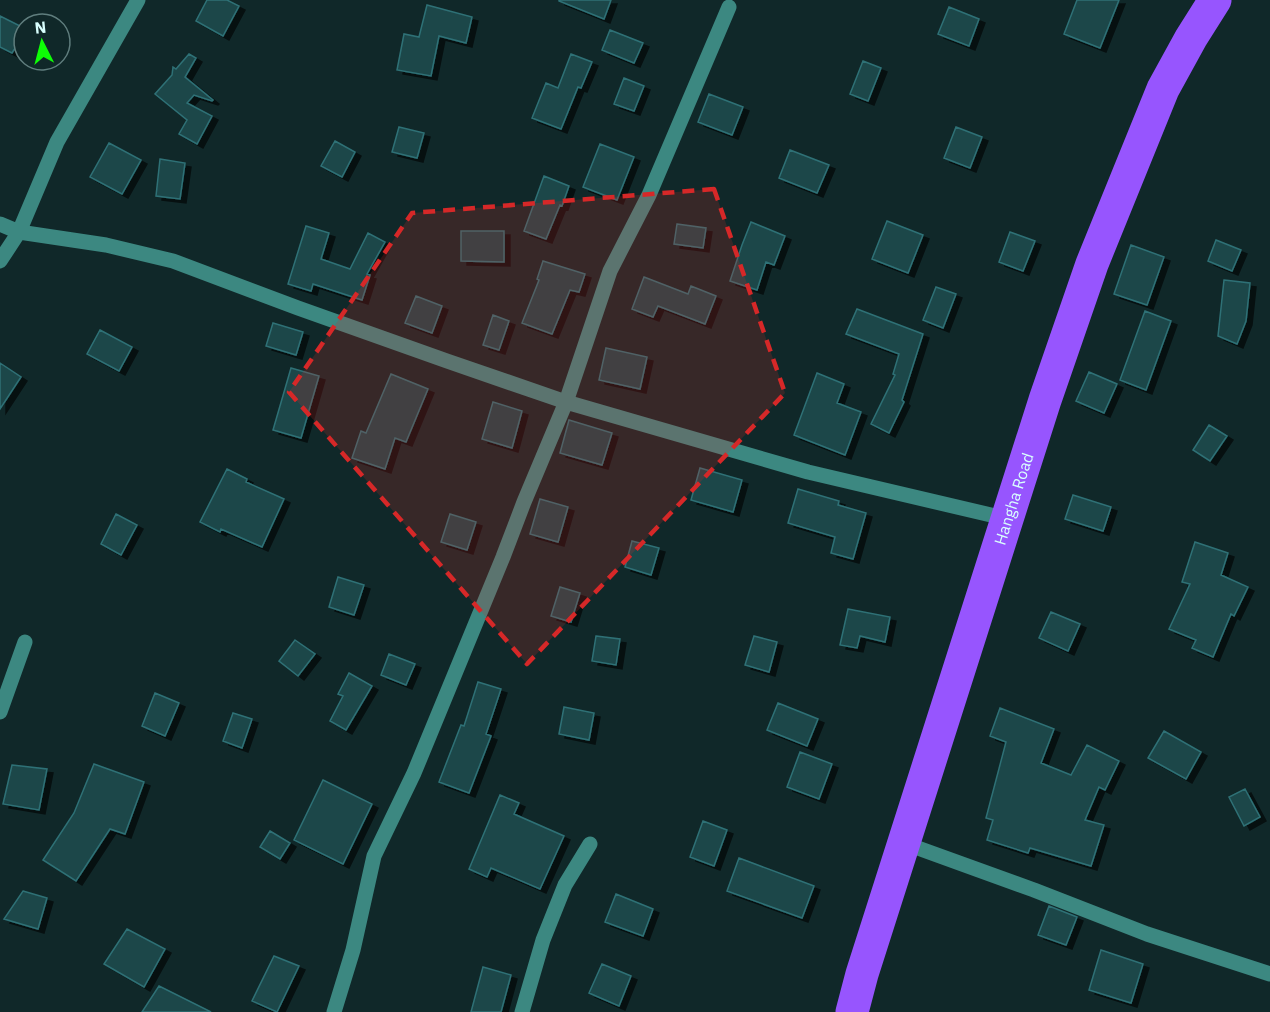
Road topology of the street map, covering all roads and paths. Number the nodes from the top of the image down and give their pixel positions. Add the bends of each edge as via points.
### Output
1 (138, 0) edge
2 (1215, 0) edge
3 (729, 7) dead end
4 (0, 225) edge
5 (19, 232) junction
6 (0, 261) edge
7 (566, 402) junction
8 (1008, 519) junction
9 (25, 642) dead end
10 (0, 712) edge
11 (904, 843) junction
12 (590, 844) dead end
13 (1270, 974) edge
14 (334, 1012) edge
15 (522, 1012) edge
16 (852, 1012) edge

1 - 5 street via 57,142
2 - 8 highway, Hangha Road via 1158,99 1089,273
3 - 7 street via 649,195 610,271
4 - 5 street
5 - 6 street
5 - 7 street via 137,251 173,261
7 - 8 street via 808,472
7 - 14 street via 414,773 374,856 353,950
8 - 11 highway, Hangha Road
9 - 10 street
11 - 13 street via 1147,934
11 - 16 highway, Hangha Road
12 - 15 street via 565,885 543,940

